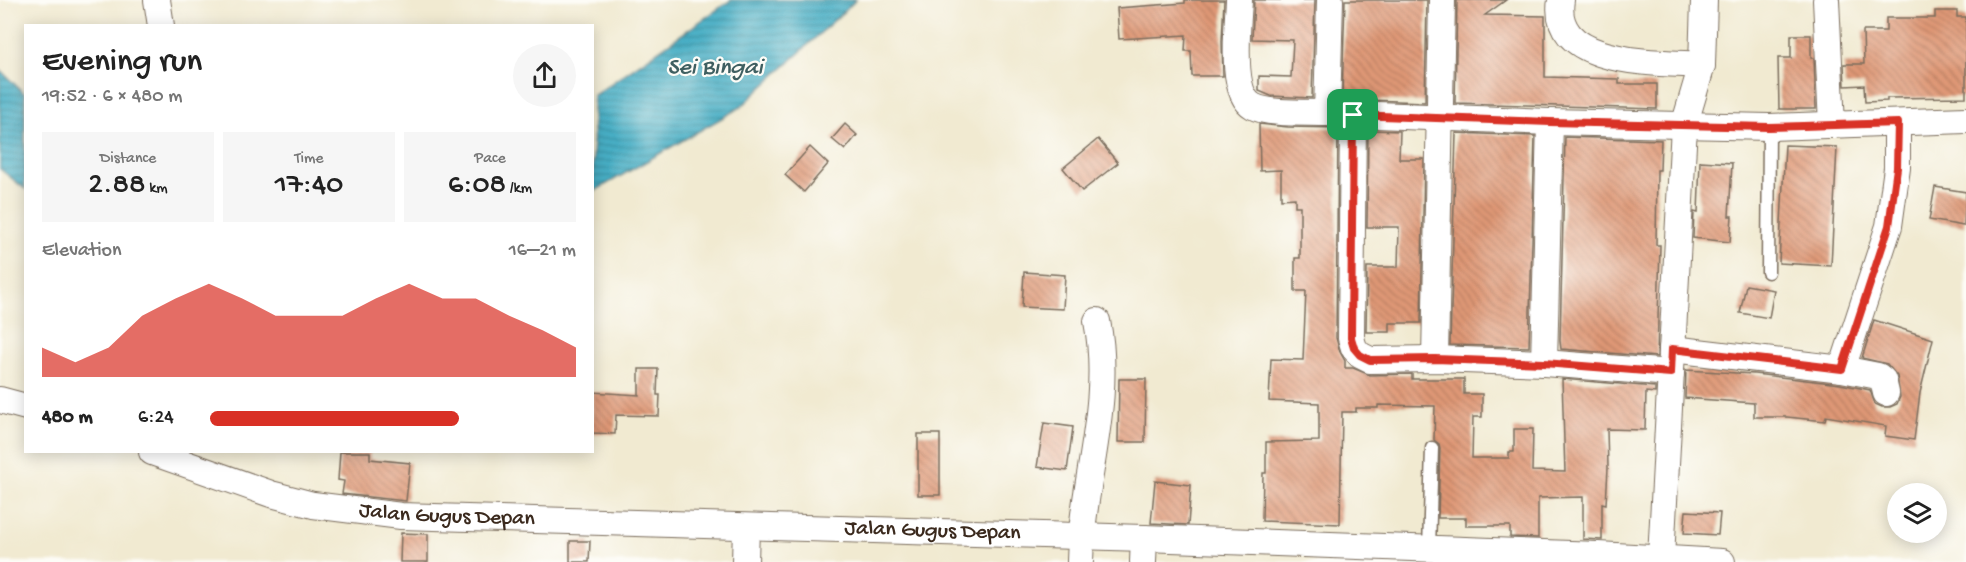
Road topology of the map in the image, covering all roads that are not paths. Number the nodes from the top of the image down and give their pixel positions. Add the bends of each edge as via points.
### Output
1 (157, 0) edge
2 (1239, 0) edge
3 (1330, 0) edge
4 (1442, 0) edge
5 (1561, 0) edge
6 (1704, 0) edge
7 (1826, 0) edge
8 (161, 24) edge
9 (1702, 65) junction
10 (1327, 113) junction
11 (1353, 115) junction
12 (1439, 118) junction
13 (1966, 120) edge
14 (1550, 122) junction
15 (1898, 123) junction
16 (1832, 125) junction
17 (1684, 126) junction
18 (1769, 127) junction
19 (1768, 272) dead end
20 (1097, 321) dead end
21 (1435, 359) junction
22 (1672, 361) junction
23 (1544, 363) junction
24 (1842, 369) junction
25 (1886, 393) dead end
26 (1432, 448) dead end
27 (155, 453) edge
28 (746, 527) junction
29 (1080, 550) edge
30 (1144, 550) edge
31 (1258, 552) edge
32 (1429, 555) edge
33 (1662, 558) junction
34 (1598, 559) edge
35 (745, 562) edge
36 (1722, 562) edge

1 - 8 street
2 - 10 street via 1238,80 1245,100 1254,107 1281,112
3 - 10 street
4 - 12 street
5 - 9 street via 1567,31 1593,52 1615,59
6 - 9 street
7 - 16 street
9 - 17 street
10 - 11 street
11 - 12 street
11 - 21 street via 1354,348 1370,360
12 - 14 street
12 - 21 street
13 - 15 street
14 - 17 street
14 - 23 street
15 - 16 street
15 - 24 street via 1889,226
16 - 18 street
17 - 18 street
17 - 22 street
18 - 19 lane
20 - 29 street via 1102,345 1102,388
21 - 23 street
22 - 23 street
22 - 24 street
22 - 33 street
24 - 25 street via 1878,376
26 - 32 lane
27 - 28 street, Jalan Gugus Depan via 271,494 313,506 356,512
28 - 29 street, Jalan Gugus Depan
28 - 35 street
29 - 30 street, Jalan Gugus Depan
30 - 31 street, Jalan Gugus Depan
31 - 32 street, Jalan Gugus Depan
32 - 34 street, Jalan Gugus Depan
33 - 34 street, Jalan Gugus Depan
33 - 36 street, Jalan Gugus Depan

